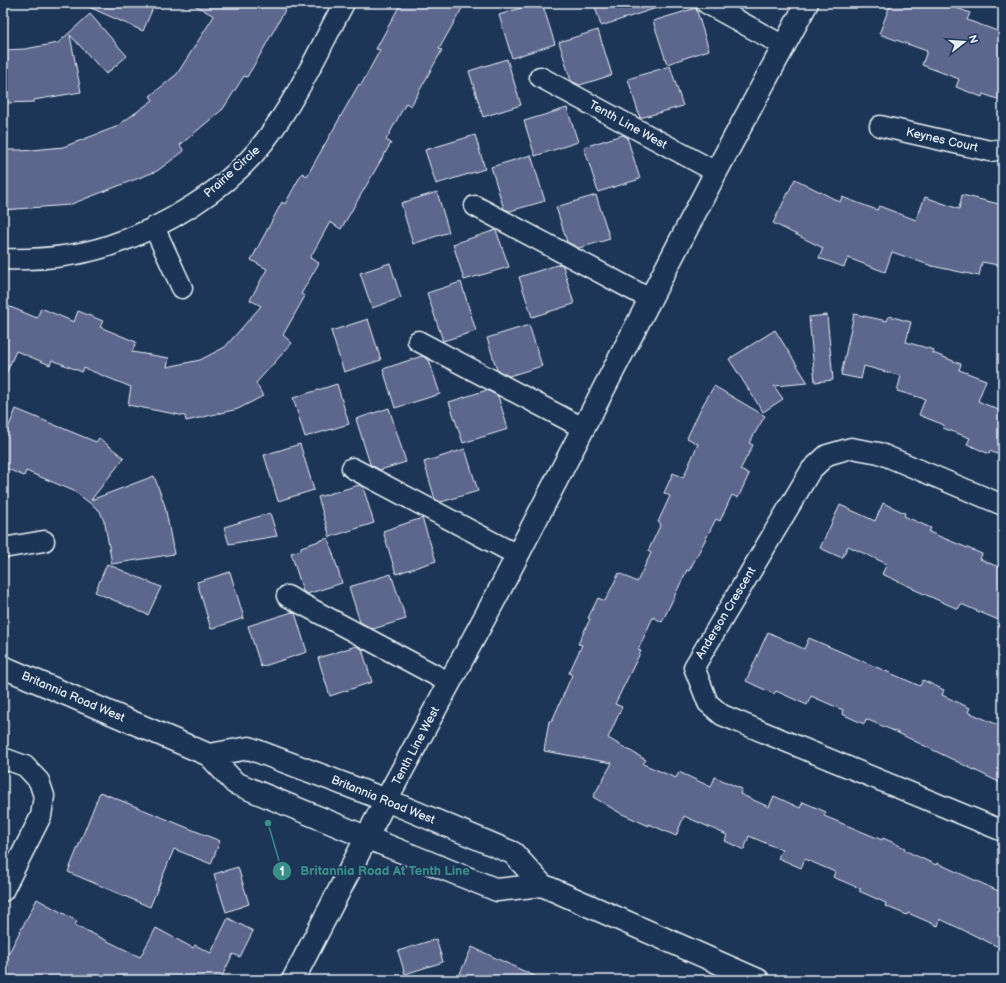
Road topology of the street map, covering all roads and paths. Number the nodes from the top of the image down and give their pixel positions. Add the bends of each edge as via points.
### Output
1 (344, 3) edge
2 (706, 3) edge
3 (807, 3) edge
4 (784, 46) junction
5 (540, 77) dead end
6 (880, 126) dead end
7 (1003, 149) edge
8 (716, 172) junction
9 (475, 206) dead end
10 (154, 227) junction
11 (3, 259) edge
12 (182, 288) dead end
13 (650, 299) junction
14 (418, 341) dead end
15 (583, 428) junction
16 (352, 468) dead end
17 (1003, 505) edge
18 (44, 541) dead end
19 (3, 548) edge
20 (517, 556) junction
21 (287, 596) dead end
22 (3, 668) edge
23 (450, 683) junction
24 (209, 755) junction
25 (3, 758) edge
26 (386, 800) junction
27 (1003, 831) edge
28 (368, 838) junction
29 (542, 886) junction
30 (3, 891) edge
31 (293, 980) edge
32 (758, 980) edge

1 - 10 street, Prairie Circle via 291,103 264,143 243,165 200,201
2 - 4 street
3 - 4 main road, Tenth Line West
4 - 8 main road, Tenth Line West
5 - 8 street, Tenth Line West
6 - 7 street, Keynes Court via 990,151
8 - 13 main road, Tenth Line West
9 - 13 street
10 - 11 street, Prairie Circle via 108,246 82,252 46,258
10 - 12 street
13 - 15 main road, Tenth Line West
14 - 15 street
15 - 20 main road, Tenth Line West
16 - 20 street
17 - 27 street, Anderson Crescent via 880,453 851,448 826,455 811,470 694,667 708,703 722,716
18 - 19 street
20 - 23 main road, Tenth Line West
21 - 23 street
22 - 24 main road, Britannia Road West
23 - 26 main road, Tenth Line West
24 - 26 main road, Britannia Road West via 249,748
24 - 28 main road, Britannia Road West via 235,784
25 - 30 street via 25,766 38,781 44,796 42,816
26 - 28 main road, Tenth Line West
26 - 29 main road, Britannia Road West via 513,853
28 - 29 main road, Britannia Road West via 497,890
28 - 31 main road, Tenth Line West
29 - 32 main road, Britannia Road West

